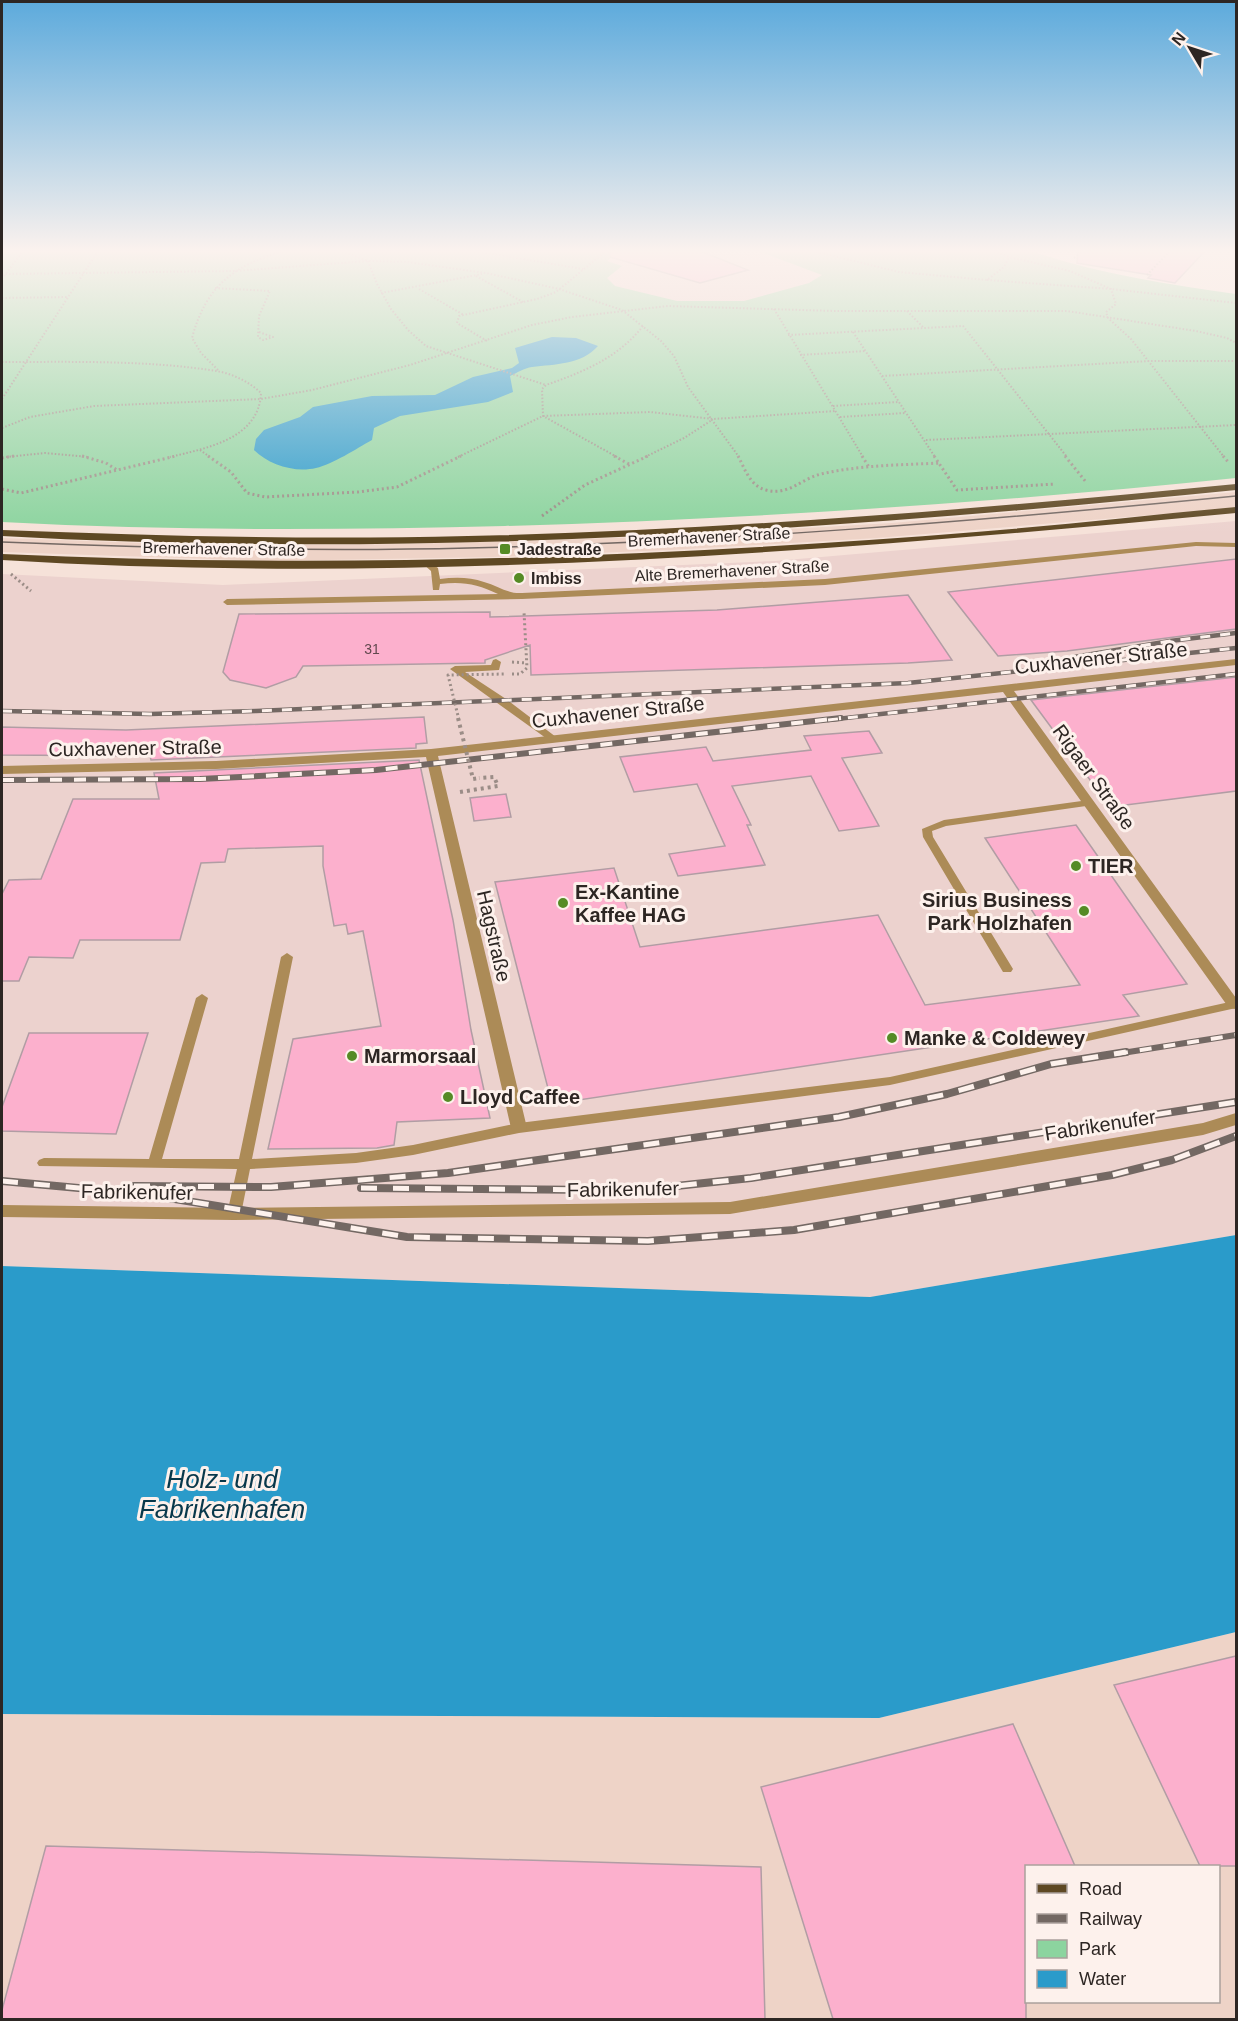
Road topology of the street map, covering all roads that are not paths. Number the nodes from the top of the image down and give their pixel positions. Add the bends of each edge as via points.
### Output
1 (1236, 488) edge
2 (1236, 510) edge
3 (2, 533) edge
4 (1236, 545) edge
5 (2, 557) edge
6 (426, 563) junction
7 (437, 582) junction
8 (511, 597) junction
9 (434, 599) junction
10 (227, 602) dead end
11 (496, 662) dead end
12 (1236, 662) edge
13 (1006, 688) junction
14 (553, 739) junction
15 (431, 753) junction
16 (2, 770) edge
17 (1089, 803) junction
18 (287, 957) dead end
19 (1007, 969) dead end
20 (202, 998) dead end
21 (1234, 1005) joint
22 (1236, 1119) edge
23 (519, 1128) junction
24 (44, 1163) dead end
25 (154, 1164) junction
26 (244, 1164) junction
27 (2, 1211) edge
28 (234, 1214) junction

1 - 3 main road, Bremerhavener Straße via 917,517 580,535 195,540
2 - 6 main road, Bremerhavener Straße via 943,538 604,559
4 - 8 lane, Alte Bremerhavener Straße via 1196,544 825,582
5 - 6 main road, Bremerhavener Straße via 181,564
6 - 7 lane via 435,570
7 - 8 lane via 476,580
7 - 9 lane
8 - 9 lane, Alte Bremerhavener Straße
9 - 10 lane, Alte Bremerhavener Straße
11 - 14 lane via 496,668 455,669
12 - 13 street, Cuxhavener Straße
13 - 14 street, Cuxhavener Straße
13 - 17 street, Rigaer Straße
14 - 15 street, Cuxhavener Straße
15 - 16 street, Cuxhavener Straße via 329,762
15 - 23 street, Hagstraße
17 - 19 lane via 944,823 927,829 928,837
17 - 21 street, Rigaer Straße
18 - 26 lane
20 - 25 lane
21 - 23 lane via 890,1080
22 - 28 street, Fabrikenufer via 1203,1129 730,1208
23 - 26 lane via 368,1157
24 - 25 lane
25 - 26 lane
26 - 28 lane
27 - 28 street, Fabrikenufer

